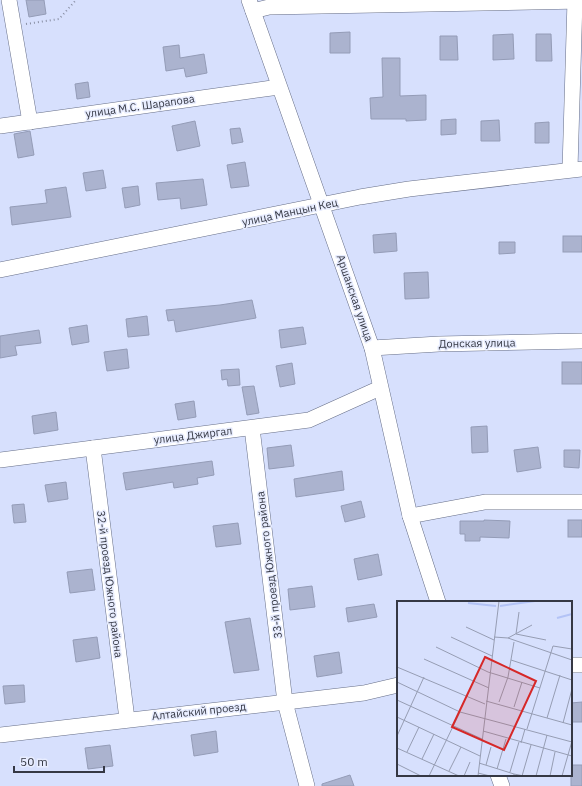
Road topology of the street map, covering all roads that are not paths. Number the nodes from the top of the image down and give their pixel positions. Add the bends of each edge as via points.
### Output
1 (9, 0) edge
2 (577, 0) edge
3 (251, 5) edge
4 (279, 87) junction
5 (30, 122) junction
6 (0, 126) edge
7 (576, 169) edge
8 (323, 206) junction
9 (0, 270) edge
10 (582, 342) edge
11 (372, 348) junction
12 (380, 388) junction
13 (252, 428) junction
14 (93, 448) junction
15 (0, 460) edge
16 (582, 502) edge
17 (410, 516) junction
18 (438, 601) edge
19 (397, 686) edge
20 (285, 702) junction
21 (127, 720) junction
22 (0, 735) edge
23 (498, 776) edge
24 (307, 786) edge
25 (502, 786) edge

1 - 5 street
2 - 3 street via 269,7
2 - 7 street
3 - 4 street, Аршанская улица
4 - 5 street, улица М.С. Шарапова
4 - 8 street, Аршанская улица
5 - 6 street, улица М.С. Шарапова
7 - 8 street, улица Манцын Кец via 409,189
8 - 9 street, улица Манцын Кец
8 - 11 street, Аршанская улица
10 - 11 street, Донская улица via 431,344
11 - 12 street, Аршанская улица
12 - 13 street, улица Джиргал via 309,420
12 - 17 street, Аршанская улица
13 - 14 street, улица Джиргал
13 - 20 street, 33-й проезд Южного района
14 - 15 street, улица Джиргал
14 - 21 street, 32-й проезд Южного района
16 - 17 street via 485,502
17 - 18 street, Аршанская улица
19 - 20 street, Алтайский проезд via 364,693
20 - 21 street, Алтайский проезд
20 - 24 street, 33-й проезд Южного района
21 - 22 street, Алтайский проезд
23 - 25 street

